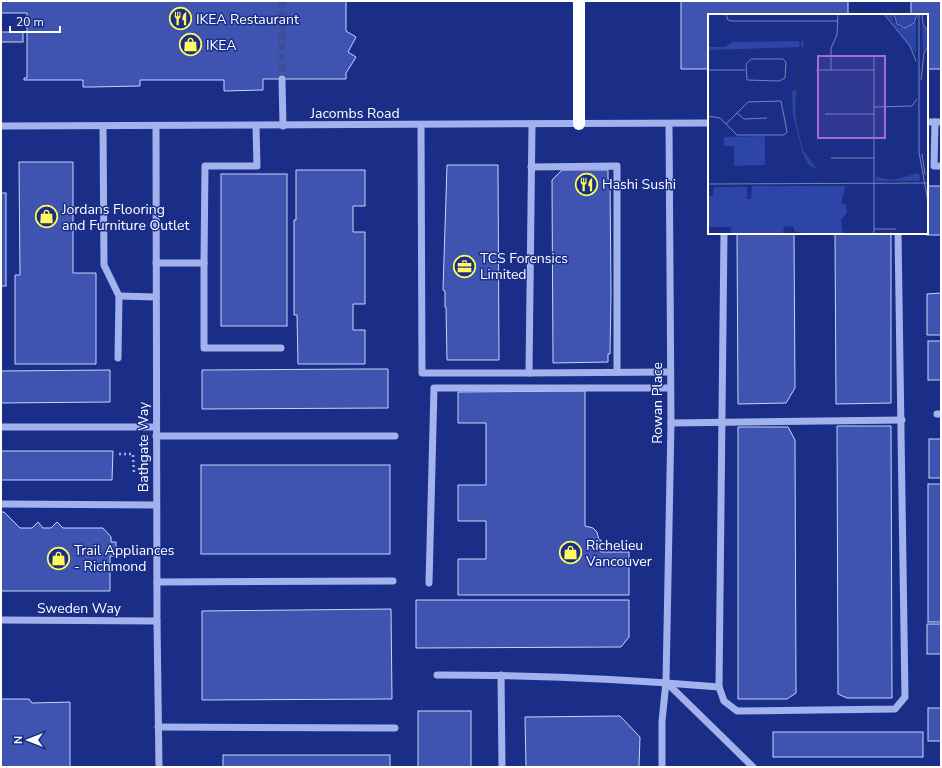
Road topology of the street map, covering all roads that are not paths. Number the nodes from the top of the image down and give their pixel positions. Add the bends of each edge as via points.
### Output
1 (579, 1) edge
2 (282, 79) tunnel mouth
3 (938, 122) edge
4 (708, 123) edge
5 (579, 124) junction
6 (669, 124) junction
7 (532, 125) junction
8 (1, 126) edge
9 (103, 126) junction
10 (156, 126) junction
11 (256, 126) junction
12 (283, 126) junction
13 (421, 126) junction
14 (941, 166) edge
15 (531, 167) junction
16 (724, 234) edge
17 (898, 234) edge
18 (156, 263) junction
19 (204, 263) junction
20 (118, 296) junction
21 (156, 297) junction
22 (280, 348) dead end
23 (118, 358) dead end
24 (617, 372) junction
25 (670, 372) junction
26 (529, 373) junction
27 (670, 388) junction
28 (902, 420) junction
29 (722, 422) junction
30 (671, 423) junction
31 (1, 427) edge
32 (156, 427) junction
33 (156, 436) junction
34 (395, 436) dead end
35 (1, 504) edge
36 (156, 505) junction
37 (393, 581) dead end
38 (157, 582) junction
39 (429, 583) dead end
40 (1, 620) edge
41 (157, 621) junction
42 (437, 675) dead end
43 (501, 675) junction
44 (666, 682) junction
45 (719, 687) junction
46 (158, 727) junction
47 (395, 728) dead end
48 (159, 767) edge
49 (502, 767) edge
50 (662, 767) edge
51 (753, 767) edge

1 - 5 highway
2 - 12 street
3 - 14 street via 934,166
4 - 6 street, Jacombs Road
5 - 6 street, Jacombs Road
5 - 7 street, Jacombs Road
6 - 25 street, Rowan Place
7 - 13 street, Jacombs Road
7 - 15 street
8 - 9 street, Jacombs Road
9 - 10 street, Jacombs Road
9 - 20 street via 104,265
10 - 11 street, Jacombs Road
10 - 18 street, Bathgate Way
11 - 12 street, Jacombs Road
11 - 19 street via 257,166 205,166
12 - 13 street, Jacombs Road
13 - 26 street via 422,373
15 - 24 street via 617,166
15 - 26 street
16 - 29 street
17 - 28 street
18 - 19 street
18 - 21 street, Bathgate Way
19 - 22 street via 204,348
20 - 21 street
20 - 23 street
21 - 32 street, Bathgate Way
24 - 25 street
24 - 26 street
25 - 27 street, Rowan Place
27 - 30 street, Rowan Place
27 - 39 street via 434,388
28 - 29 street
28 - 45 street via 905,698 895,709 737,711 724,701
29 - 30 street
29 - 45 street
30 - 44 street, Rowan Place
31 - 32 street
32 - 33 street, Bathgate Way
33 - 34 street
33 - 36 street, Bathgate Way
35 - 36 street
36 - 38 street, Bathgate Way
37 - 38 street
38 - 41 street, Bathgate Way
40 - 41 street, Sweden Way
41 - 46 street, Bathgate Way
42 - 43 street
43 - 44 street
43 - 49 street
44 - 45 street
44 - 50 street, Rowan Place via 662,721
44 - 51 street
46 - 47 street
46 - 48 street, Bathgate Way

